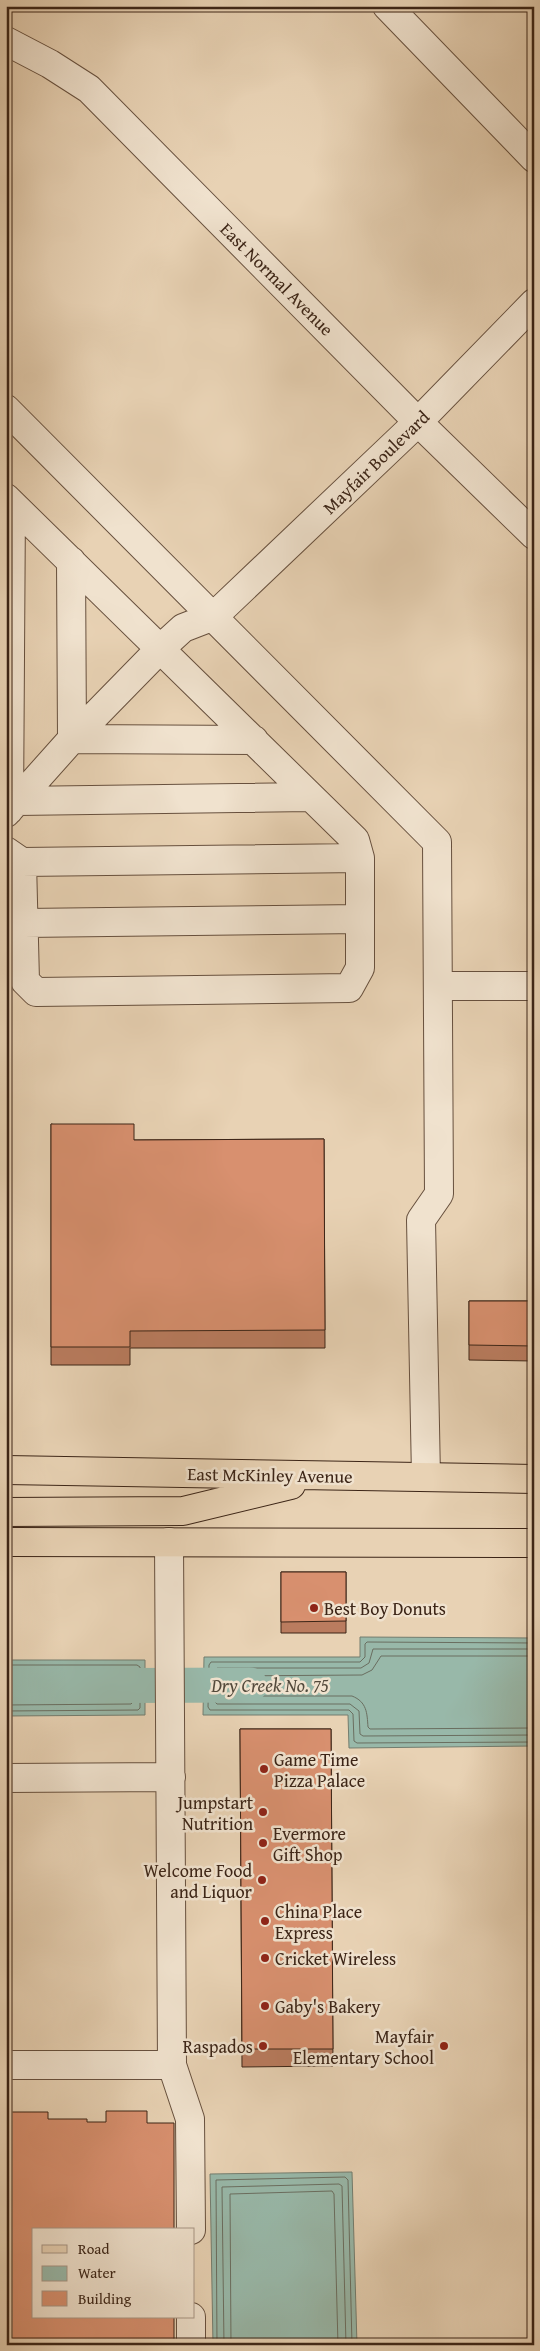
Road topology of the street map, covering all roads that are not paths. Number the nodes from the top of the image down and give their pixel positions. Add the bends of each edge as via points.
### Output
1 (387, 6) edge
2 (6, 41) edge
3 (534, 158) edge
4 (534, 303) edge
5 (6, 409) edge
6 (418, 422) junction
7 (9, 501) edge
8 (534, 535) edge
9 (71, 561) junction
10 (214, 616) junction
11 (160, 649) junction
12 (72, 739) junction
13 (254, 740) junction
14 (311, 797) junction
15 (11, 808) edge
16 (14, 857) edge
17 (360, 858) junction
18 (360, 918) junction
19 (24, 923) junction
20 (439, 986) junction
21 (534, 986) edge
22 (6, 1470) edge
23 (329, 1476) junction
24 (426, 1477) junction
25 (534, 1479) edge
26 (6, 1512) edge
27 (6, 1542) edge
28 (169, 1542) junction
29 (534, 1543) edge
30 (171, 1777) junction
31 (6, 1778) edge
32 (6, 2065) edge
33 (172, 2065) junction
34 (191, 2228) edge
35 (191, 2318) edge
36 (191, 2345) edge

1 - 3 street
2 - 6 street, East Normal Avenue via 89,89
4 - 6 street, Mayfair Boulevard
5 - 10 street
6 - 8 street, East Normal Avenue
6 - 10 street, Mayfair Boulevard
7 - 9 street
7 - 15 street
9 - 11 street
9 - 12 street
10 - 11 street via 183,628
10 - 20 street via 437,842
11 - 12 street
11 - 13 street
12 - 13 street
12 - 15 street
13 - 14 street
14 - 15 street
14 - 17 street via 355,840
16 - 17 street
16 - 19 street
17 - 18 street
18 - 19 street
18 - 19 street via 360,968 349,988 36,992 26,981
20 - 21 street
20 - 24 street via 439,1194 421,1220
22 - 23 main road, East McKinley Avenue
23 - 24 main road, East McKinley Avenue
23 - 26 main road via 183,1511
24 - 25 main road, East McKinley Avenue
27 - 28 main road
28 - 29 main road
28 - 30 street
30 - 31 street
30 - 33 street
32 - 33 street
33 - 34 street via 190,2119
35 - 36 street

